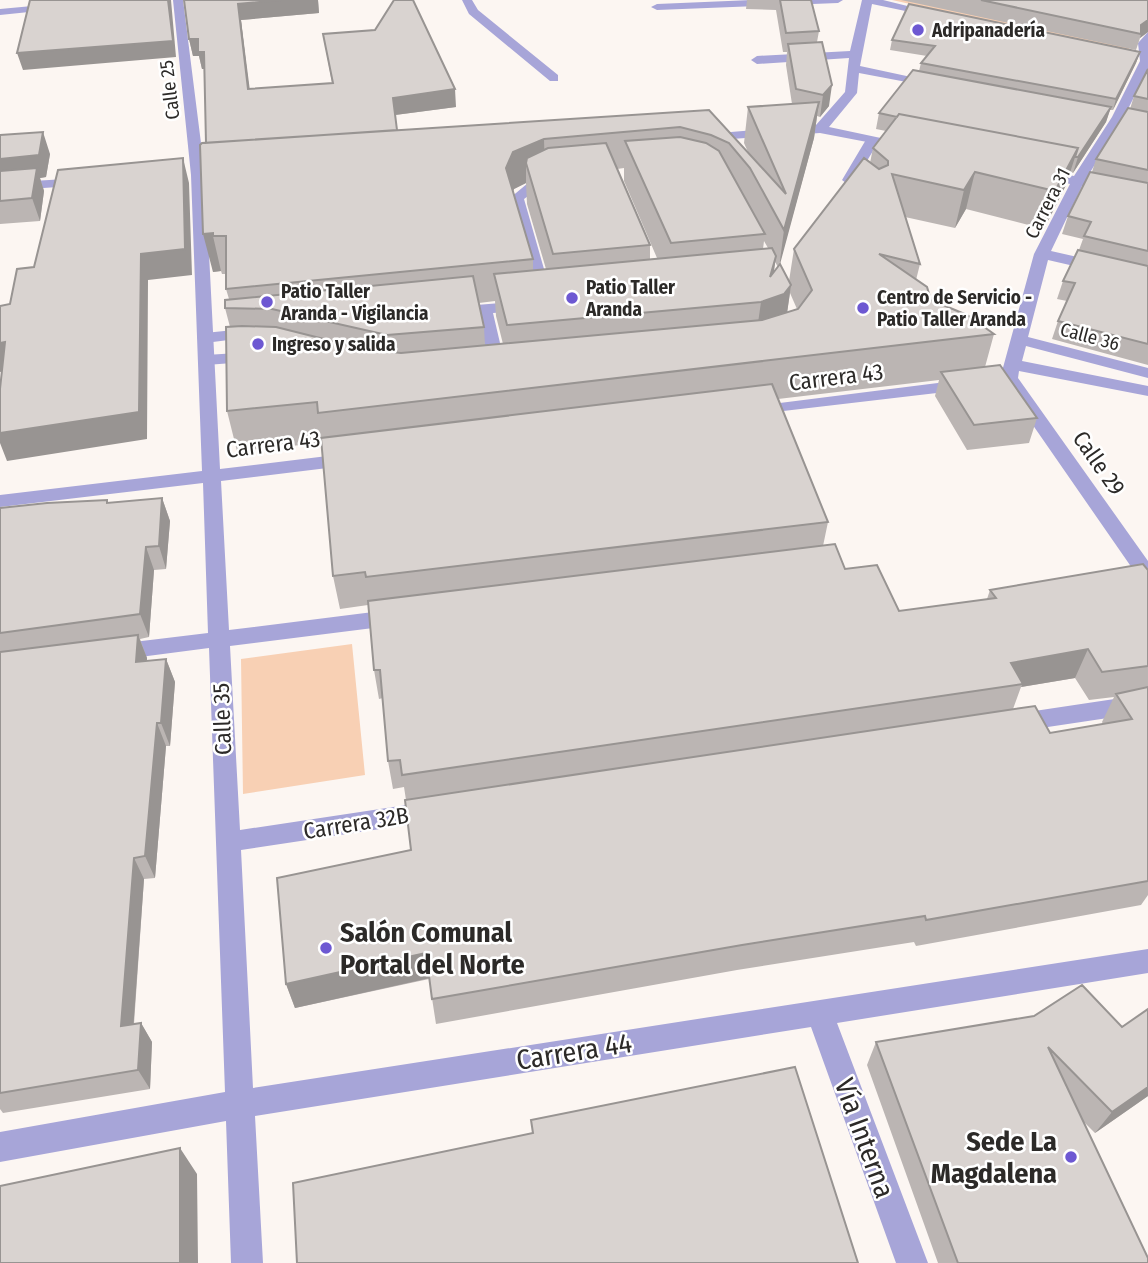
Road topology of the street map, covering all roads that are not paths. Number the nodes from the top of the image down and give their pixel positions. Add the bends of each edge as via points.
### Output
1 (178, 0) edge
2 (467, 0) edge
3 (838, 0) edge
4 (868, 0) edge
5 (65, 6) edge
6 (657, 7) dead end
7 (0, 12) edge
8 (947, 17) edge
9 (1148, 35) edge
10 (855, 54) junction
11 (1143, 58) edge
12 (757, 60) dead end
13 (855, 69) junction
14 (554, 78) dead end
15 (947, 86) edge
16 (820, 129) junction
17 (696, 138) edge
18 (872, 141) junction
19 (923, 151) edge
20 (1026, 171) edge
21 (198, 175) joint
22 (572, 179) edge
23 (92, 181) edge
24 (1078, 181) junction
25 (0, 187) edge
26 (1148, 195) edge
27 (872, 200) edge
28 (1042, 254) junction
29 (1148, 278) edge
30 (484, 309) junction
31 (431, 314) edge
32 (275, 330) edge
33 (205, 338) junction
34 (1021, 340) junction
35 (270, 358) edge
36 (206, 360) junction
37 (1012, 372) junction
38 (1148, 373) edge
39 (500, 378) edge
40 (1148, 391) edge
41 (732, 414) edge
42 (375, 456) edge
43 (211, 476) junction
44 (0, 501) edge
45 (1148, 576) edge
46 (412, 615) edge
47 (219, 639) junction
48 (96, 654) edge
49 (1148, 703) edge
50 (997, 726) edge
51 (461, 807) edge
52 (228, 842) junction
53 (1148, 961) edge
54 (819, 1012) junction
55 (240, 1104) junction
56 (0, 1147) edge
57 (247, 1263) edge
58 (912, 1263) edge

1 - 21 street, Calle 25
2 - 14 street via 473,12
3 - 6 street
4 - 8 street
4 - 10 street
5 - 7 street
9 - 11 street, Carrera 31
10 - 12 street
10 - 13 street
11 - 24 street, Carrera 31 via 1117,117
13 - 15 street
13 - 16 street via 851,93
16 - 17 street
16 - 18 street
18 - 19 street
18 - 27 street via 849,180
20 - 24 street
21 - 33 street, Calle 35
22 - 30 street via 535,184 517,198 552,303
23 - 25 street
24 - 26 street
24 - 28 street, Carrera 31
28 - 29 street
28 - 34 street, Carrera 31
30 - 31 street
30 - 39 street
32 - 33 street
33 - 36 street, Calle 35
34 - 37 street, Carrera 31
34 - 38 street, Calle 36
35 - 36 street
36 - 43 street, Calle 35
37 - 40 street
37 - 41 street, Carrera 43 via 993,383
37 - 45 street, Calle 29
42 - 43 street, Carrera 43
43 - 44 street, Carrera 43
43 - 47 street, Calle 35
46 - 47 street
47 - 48 street
47 - 52 street, Calle 35
49 - 50 street
51 - 52 street, Carrera 32B
52 - 55 street, Calle 35
53 - 54 street, Carrera 44
54 - 55 street, Carrera 44
54 - 58 street, Vía Interna
55 - 56 street, Carrera 44
55 - 57 street, Calle 35

